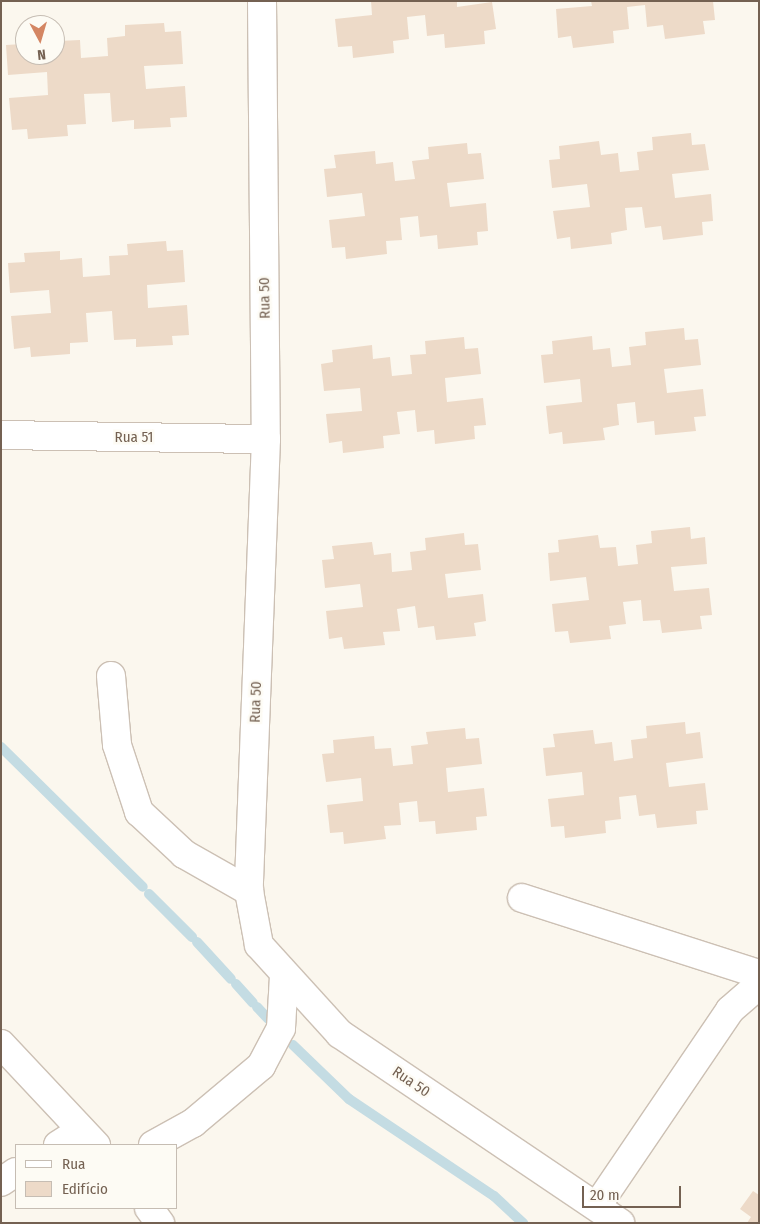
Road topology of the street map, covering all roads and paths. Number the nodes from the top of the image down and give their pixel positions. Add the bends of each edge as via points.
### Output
1 (262, 1) edge
2 (1, 435) edge
3 (266, 439) junction
4 (111, 676) dead end
5 (249, 891) junction
6 (522, 898) dead end
7 (759, 974) edge
8 (284, 976) junction
9 (759, 984) edge
10 (1, 1044) edge
11 (78, 1141) edge
12 (155, 1144) edge
13 (15, 1173) edge
14 (1, 1182) edge
15 (596, 1206) junction
16 (150, 1209) edge
17 (160, 1223) edge
18 (620, 1223) edge

1 - 3 street, Rua 50
2 - 3 street, Rua 51
3 - 5 street, Rua 50
4 - 5 street via 117,744 139,812 184,854
5 - 8 street, Rua 50 via 259,945
6 - 7 street
8 - 12 street via 281,1028 261,1066 193,1123
8 - 15 street, Rua 50 via 340,1034
9 - 15 street via 730,1010
10 - 11 street
13 - 14 street
15 - 18 street, Rua 50
16 - 17 street

